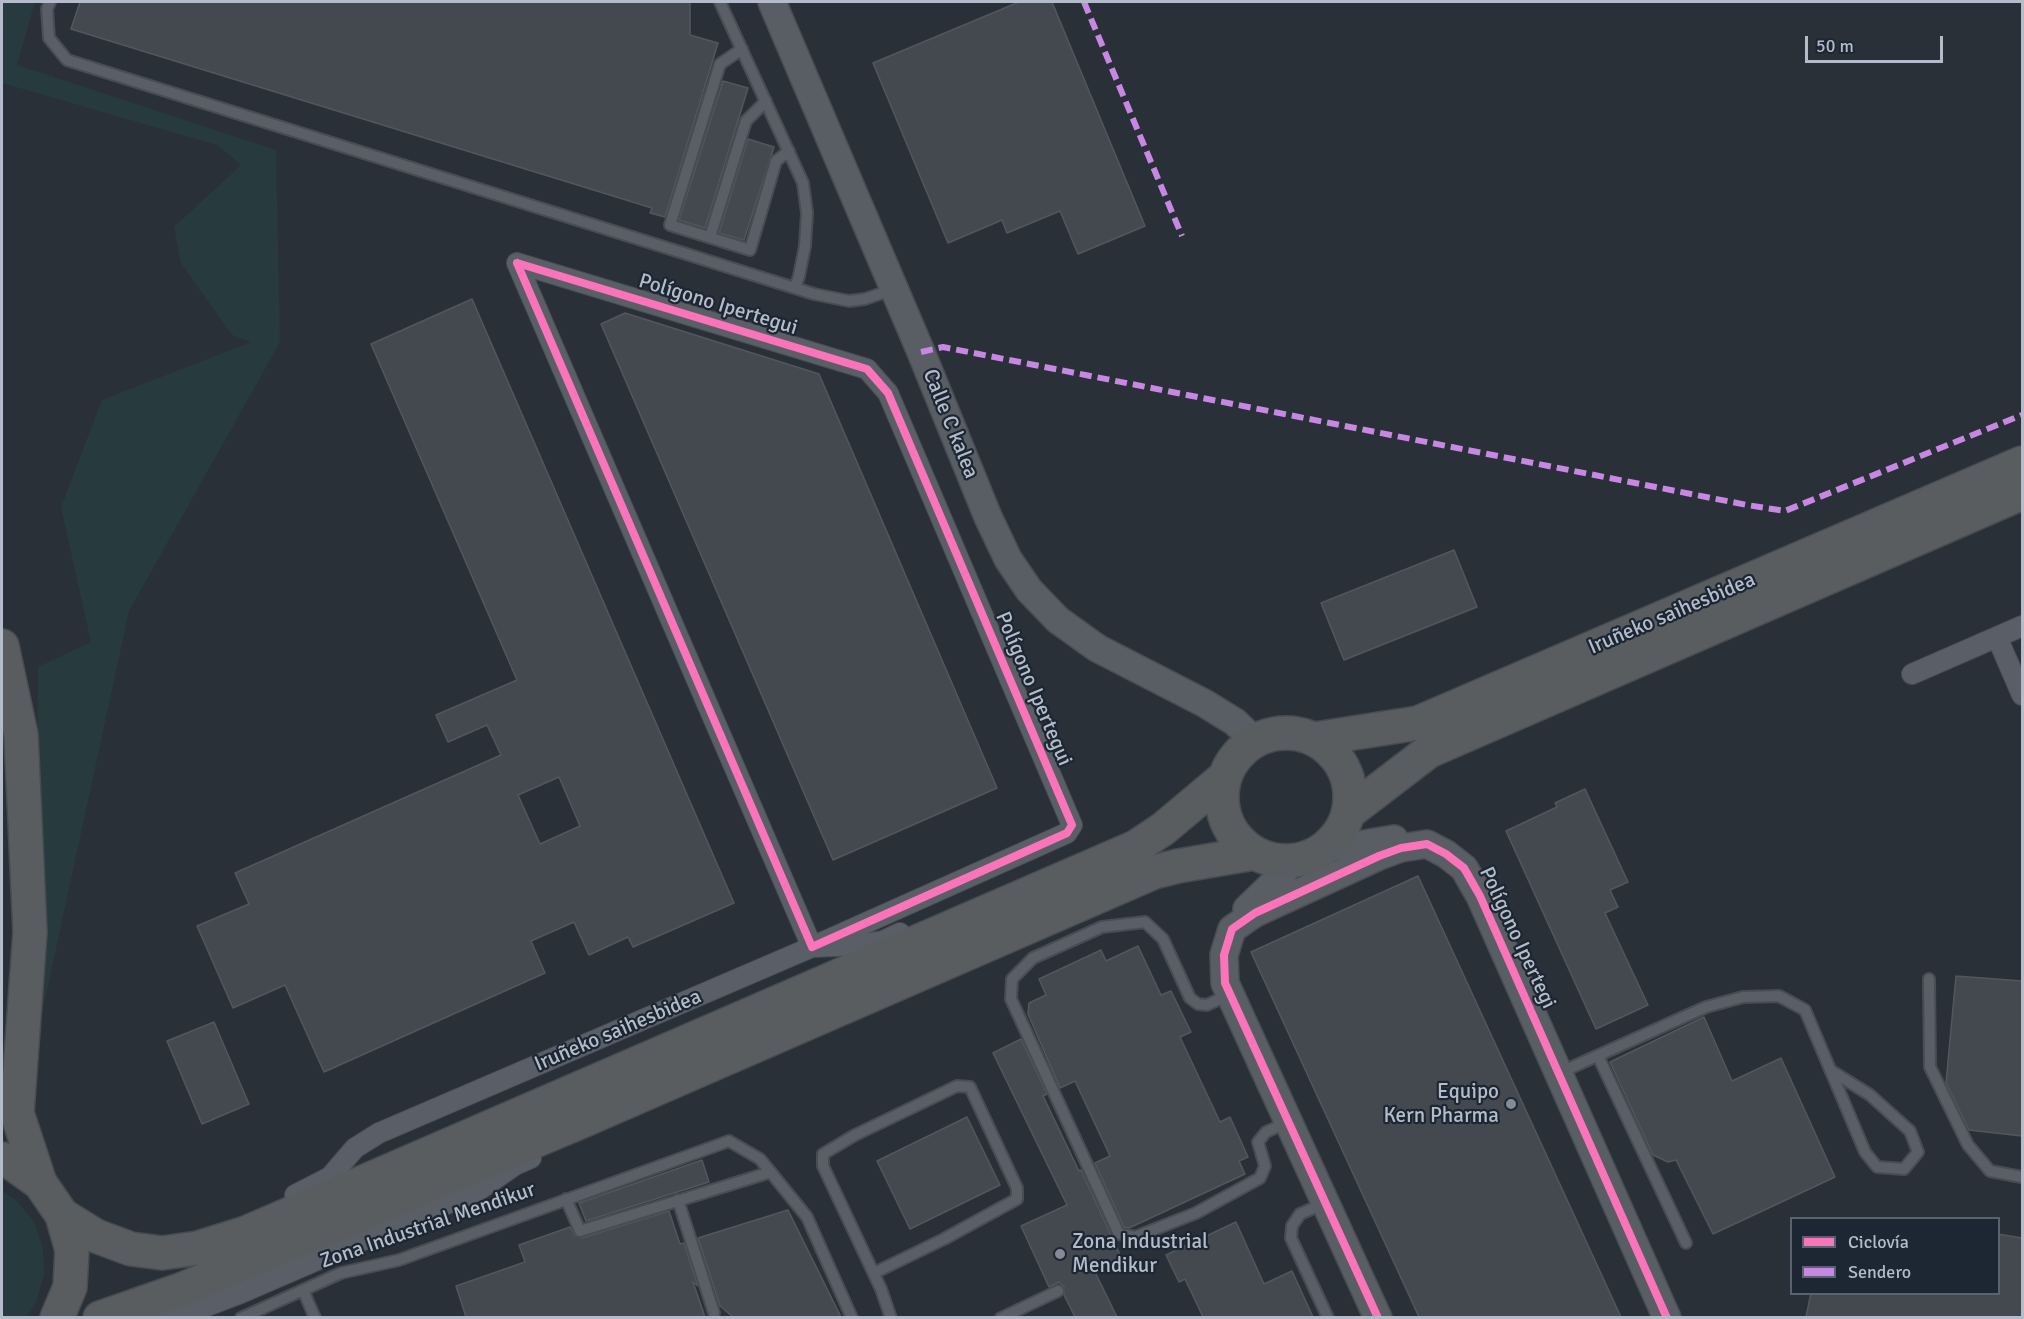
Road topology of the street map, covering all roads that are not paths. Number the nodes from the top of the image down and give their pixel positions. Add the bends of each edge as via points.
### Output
1 (50, 2) edge
2 (720, 2) edge
3 (772, 2) edge
4 (742, 49) junction
5 (766, 101) junction
6 (789, 151) junction
7 (710, 237) junction
8 (795, 288) junction
9 (894, 289) junction
10 (2022, 463) edge
11 (2022, 493) edge
12 (2022, 626) edge
13 (1997, 637) junction
14 (2, 646) edge
15 (1912, 674) dead end
16 (2022, 695) edge
17 (1315, 739) junction
18 (1255, 741) junction
19 (1225, 777) junction
20 (1348, 813) junction
21 (1427, 844) junction
22 (1327, 846) junction
23 (1255, 853) junction
24 (1291, 861) junction
25 (27, 862) junction
26 (1023, 897) junction
27 (1232, 929) junction
28 (812, 947) junction
29 (1929, 979) dead end
30 (1230, 994) junction
31 (2, 995) edge
32 (1598, 1056) junction
33 (1830, 1070) junction
34 (1559, 1073) junction
35 (580, 1122) junction
36 (1289, 1122) junction
37 (2, 1159) edge
38 (771, 1172) junction
39 (2022, 1178) edge
40 (40, 1183) junction
41 (566, 1199) junction
42 (678, 1200) junction
43 (1326, 1203) junction
44 (62, 1215) junction
45 (246, 1233) junction
46 (1686, 1243) dead end
47 (874, 1273) junction
48 (303, 1290) junction
49 (1058, 1291) dead end
50 (714, 1313) dead end
51 (57, 1317) edge
52 (100, 1317) edge
53 (115, 1317) edge
54 (241, 1317) edge
55 (315, 1317) edge
56 (852, 1317) edge
57 (891, 1317) edge
58 (1002, 1317) edge
59 (1328, 1317) edge
60 (1378, 1317) edge
61 (1667, 1317) edge

1 - 8 lane via 49,38 67,60
2 - 4 lane
3 - 9 street, Calle C kalea
4 - 5 lane
4 - 7 lane via 720,64 670,225
5 - 6 lane
5 - 7 lane via 746,121
6 - 7 lane via 776,160 750,250
6 - 8 lane via 803,183 807,213 805,246
8 - 9 lane via 849,301
9 - 18 street, Calle C kalea via 988,517 1008,559 1029,590 1058,620 1098,648 1204,703
10 - 17 highway, Iruñeko saihesbidea via 1418,723
11 - 20 highway, Iruñeko saihesbidea via 1429,751
12 - 13 street
13 - 15 street
13 - 16 street
14 - 25 highway via 21,735
17 - 18 highway via 1295,733 1274,734
17 - 20 highway via 1332,752 1345,770 1350,792
18 - 19 highway via 1242,750
19 - 23 highway via 1222,799 1226,820 1238,839
19 - 26 highway, Iruñeko saihesbidea via 1136,847
20 - 22 highway via 1340,832
21 - 22 street, Polígono Ipertegi via 1398,838 1347,847
21 - 27 street via 1380,856 1255,913
21 - 34 street, Polígono Ipertegi via 1464,868
22 - 24 highway via 1310,857
23 - 24 highway via 1272,860
23 - 35 highway via 1154,872
24 - 27 street via 1281,876 1240,915
25 - 31 highway
25 - 40 highway via 30,932 17,1113
26 - 28 street, Iruñeko saihesbidea via 946,913 882,941
26 - 45 highway, Iruñeko saihesbidea
27 - 30 street via 1224,955 1225,983
28 - 28 street, Polígono Ipertegui via 737,774 517,263 867,369 888,393 1072,825 1067,833
28 - 45 street, Iruñeko saihesbidea via 379,1133 356,1148 330,1177 258,1213
29 - 39 lane via 1930,1066 1968,1145 1990,1171
30 - 36 street
30 - 36 lane via 1207,1005 1190,998 1162,939 1145,922 1101,927 1033,958 1012,978 1011,999 1119,1234 1136,1238 1196,1213 1260,1178 1265,1166 1258,1142 1266,1132
32 - 33 lane via 1706,1007 1743,997 1779,996 1804,1010
32 - 34 lane
32 - 46 lane
33 - 33 lane via 1865,1152 1877,1167 1904,1168 1918,1152 1910,1131 1870,1095
34 - 61 street, Polígono Ipertegi
35 - 52 highway via 183,1289
35 - 53 street via 563,1143 515,1165 479,1190 241,1293 189,1313
36 - 43 street
37 - 40 highway
38 - 41 lane, Zona Industrial Mendikur via 760,1159 729,1141
38 - 42 lane, Zona Industrial Mendikur
38 - 56 lane, Zona Industrial Mendikur via 807,1217
40 - 44 highway
41 - 42 lane, Zona Industrial Mendikur via 580,1231
41 - 48 lane, Zona Industrial Mendikur via 399,1260 341,1273
42 - 50 lane
43 - 59 lane via 1300,1214 1290,1238
43 - 60 street
44 - 45 highway, Iruñeko saihesbidea via 96,1236 131,1249 162,1253 198,1248
44 - 51 highway via 72,1250 70,1287
47 - 47 lane via 823,1166 823,1154 957,1086 970,1087 1017,1188 1017,1199
47 - 57 lane
48 - 54 lane, Zona Industrial Mendikur
48 - 55 lane, Zona Industrial Mendikur
49 - 58 lane

